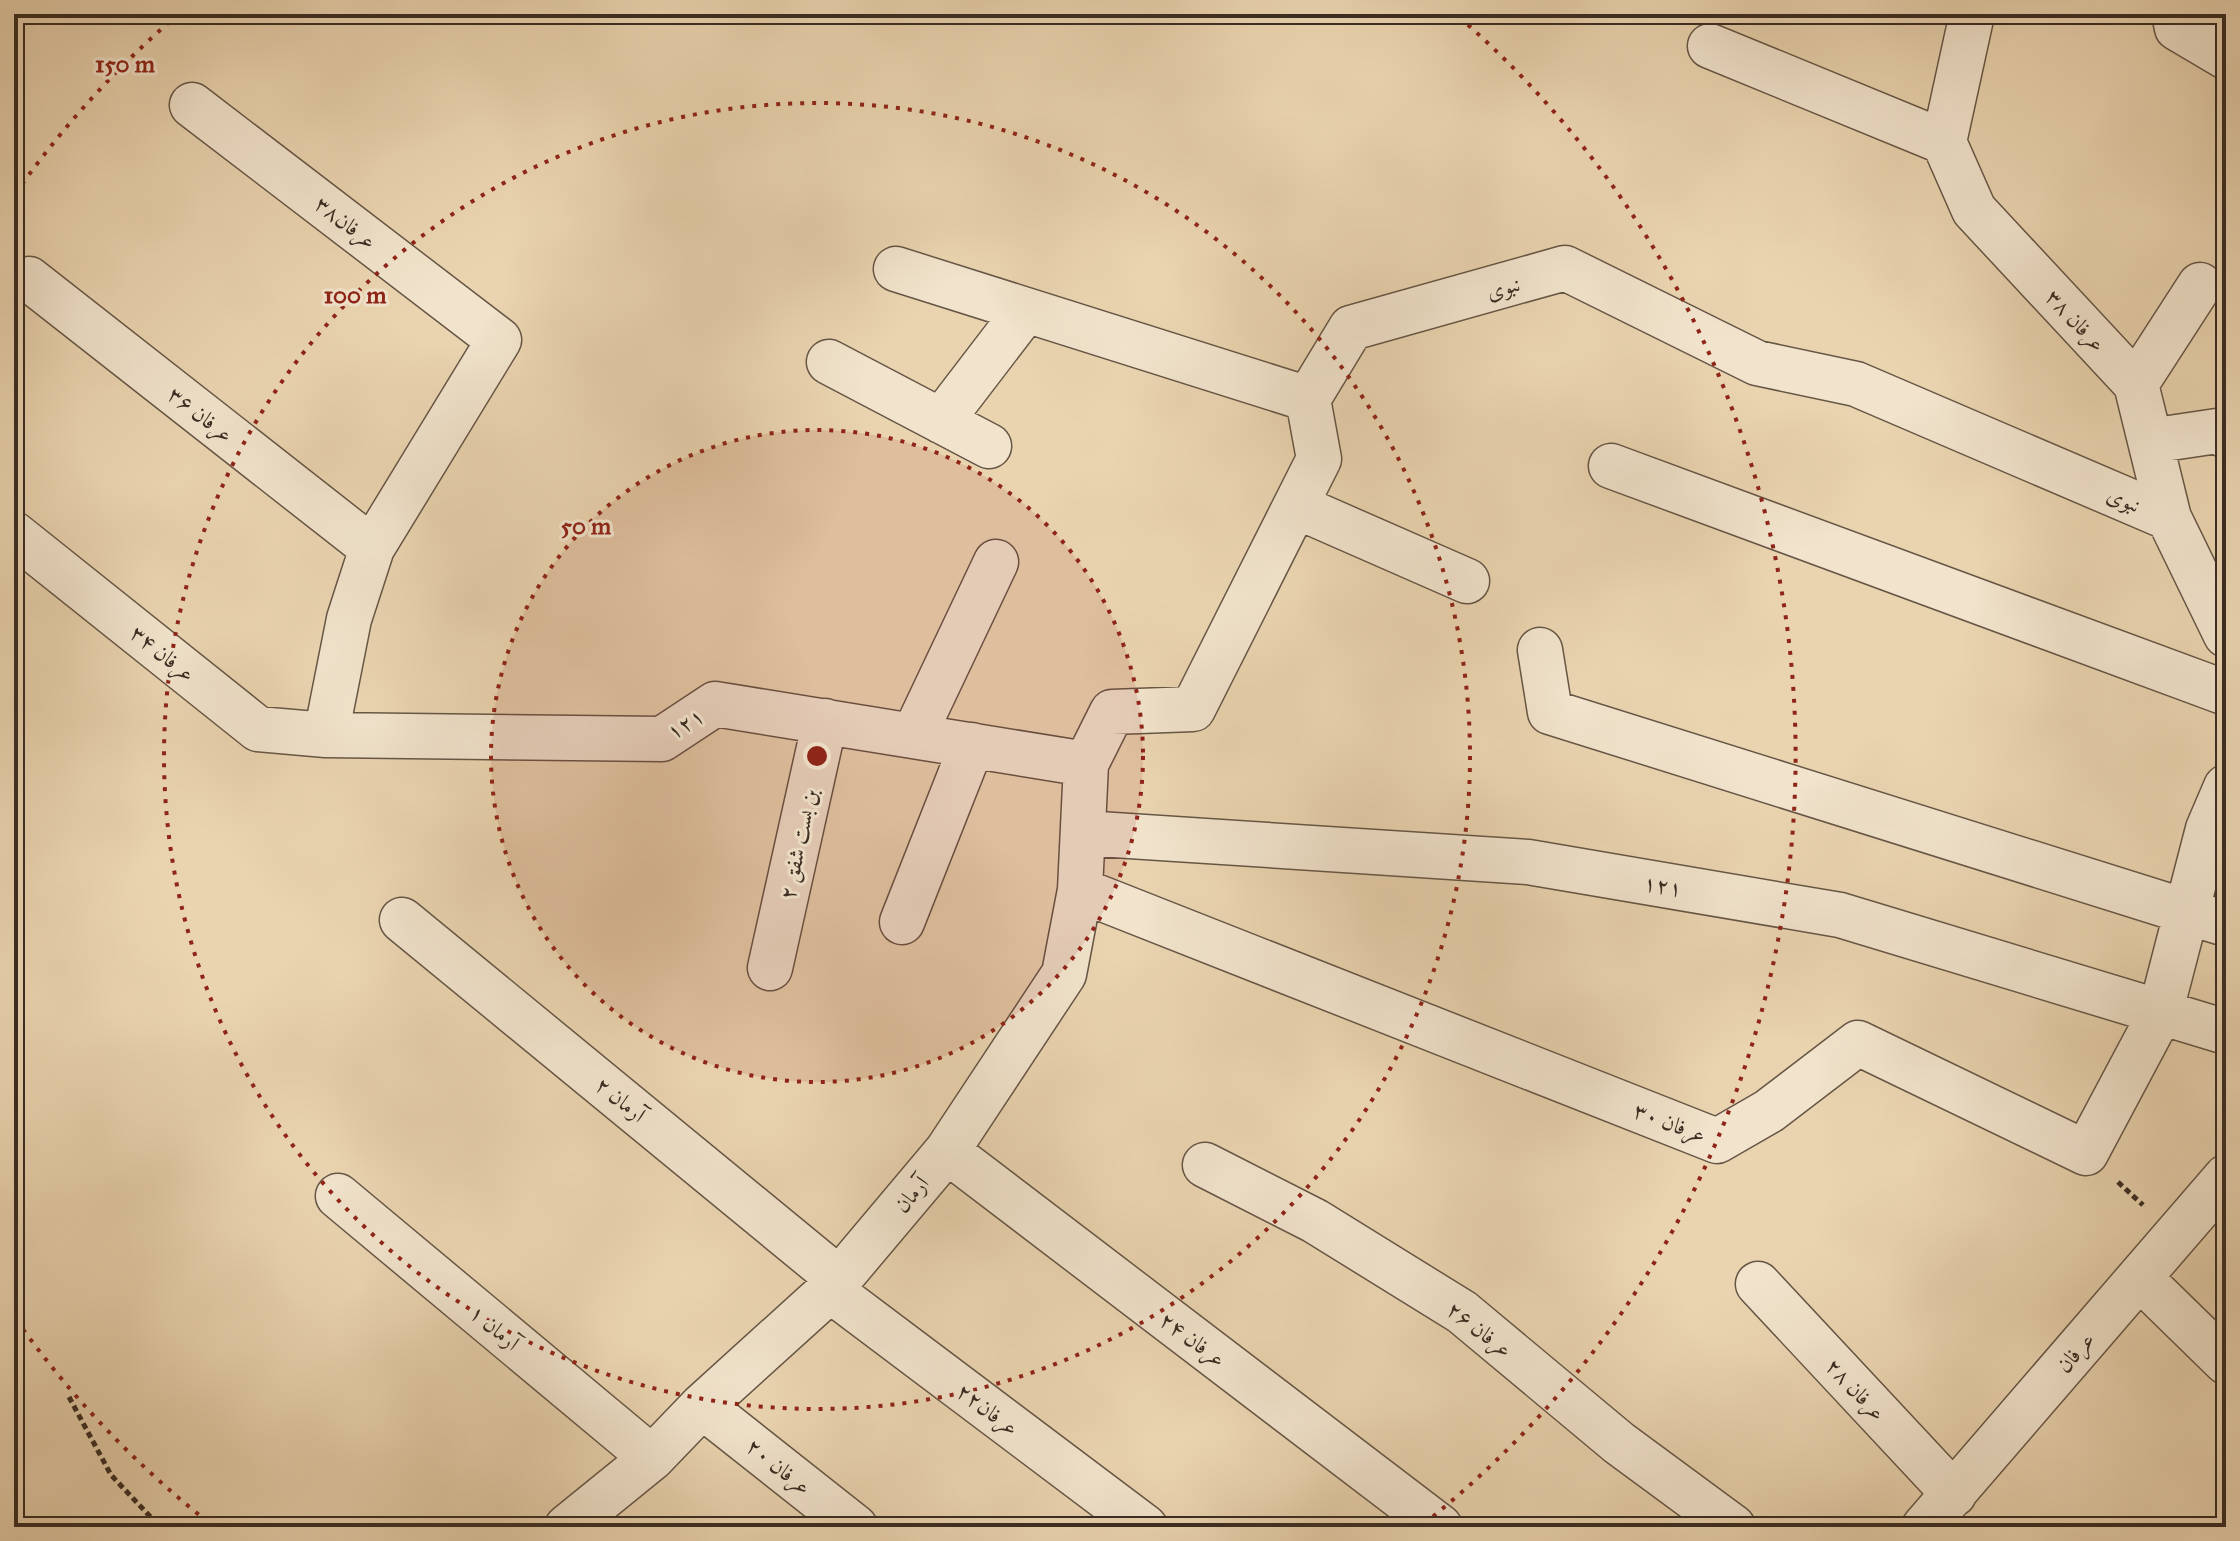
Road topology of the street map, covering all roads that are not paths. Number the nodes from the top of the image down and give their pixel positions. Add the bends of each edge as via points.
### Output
1 (1972, 14) edge
2 (2174, 14) edge
3 (1710, 46) dead end
4 (2226, 57) edge
5 (192, 105) dead end
6 (1944, 142) junction
7 (896, 269) dead end
8 (29, 279) dead end
9 (2200, 285) dead end
10 (1026, 310) junction
11 (829, 362) dead end
12 (2136, 384) junction
13 (1308, 399) junction
14 (941, 421) junction
15 (2226, 436) edge
16 (2150, 441) junction
17 (989, 446) dead end
18 (1611, 466) dead end
19 (1296, 506) junction
20 (2169, 518) junction
21 (14, 534) edge
22 (372, 548) junction
23 (996, 562) dead end
24 (1467, 581) dead end
25 (2226, 635) edge
26 (1540, 650) dead end
27 (2226, 693) edge
28 (825, 721) junction
29 (326, 735) junction
30 (914, 735) junction
31 (972, 745) junction
32 (1086, 764) junction
33 (2226, 787) edge
34 (1083, 833) junction
35 (1080, 890) junction
36 (2206, 917) edge
37 (402, 920) dead end
38 (902, 922) dead end
39 (770, 968) dead end
40 (2160, 1014) junction
41 (2226, 1032) edge
42 (947, 1151) junction
43 (1205, 1165) dead end
44 (2226, 1177) edge
45 (338, 1196) dead end
46 (2140, 1278) junction
47 (835, 1284) junction
48 (1758, 1284) dead end
49 (2226, 1362) edge
50 (702, 1406) junction
51 (652, 1458) junction
52 (1954, 1494) junction
53 (567, 1527) edge
54 (855, 1527) edge
55 (1145, 1527) edge
56 (1440, 1527) edge
57 (1733, 1527) edge
58 (1924, 1527) edge

1 - 6 street
2 - 4 street via 2177,28
3 - 6 street
5 - 22 street, عرفان۳۸ via 499,340
6 - 12 street, عرفان ۳۸ via 1974,210
7 - 10 street
8 - 22 street, عرفان ۳۶
9 - 12 street
10 - 13 street
10 - 14 street
11 - 14 street
12 - 16 street, عرفان ۳۸
13 - 19 street via 1319,459
13 - 20 street, نبوی via 1351,328 1565,268 1757,363 1856,384
14 - 17 street
15 - 16 street via 2217,431
16 - 20 street, عرفان ۳۸
18 - 27 street
19 - 24 street
19 - 32 street via 1193,709 1112,712
20 - 25 street, عرفان ۳۸
21 - 29 street, عرفان ۳۴ via 258,729
22 - 29 street via 349,619
23 - 30 street
26 - 36 street via 1550,712
28 - 29 street, ۱۲۱ via 715,704 662,739
28 - 30 street, ۱۲۱
28 - 39 street, بن بست شفق ۲
30 - 31 street, ۱۲۱
31 - 32 street, ۱۲۱
31 - 38 street
32 - 34 street, آرمان
33 - 36 street via 2208,829
34 - 35 street, آرمان
34 - 40 street, ۱۲۱ via 1544,865 1840,915
35 - 40 street, عرفان ۳۰ via 1717,1141 1769,1111 1858,1043 2086,1153
35 - 42 street, آرمان via 1064,974
36 - 40 street
37 - 47 street, آرمان ۲
40 - 41 street, ۱۲۱
42 - 47 street, آرمان
42 - 56 street, عرفان ۲۴
43 - 57 street, عرفان ۲۶ via 1315,1221 1462,1312 1619,1443
44 - 46 street, عرفان
45 - 51 street, آرمان ۱
46 - 49 street
46 - 52 street, عرفان
47 - 50 street, آرمان
47 - 55 street, عرفان۲۲
48 - 52 street, عرفان ۲۸
50 - 51 street, آرمان
50 - 54 street, عرفان ۲۰
51 - 53 street, آرمان
52 - 58 street, عرفان

